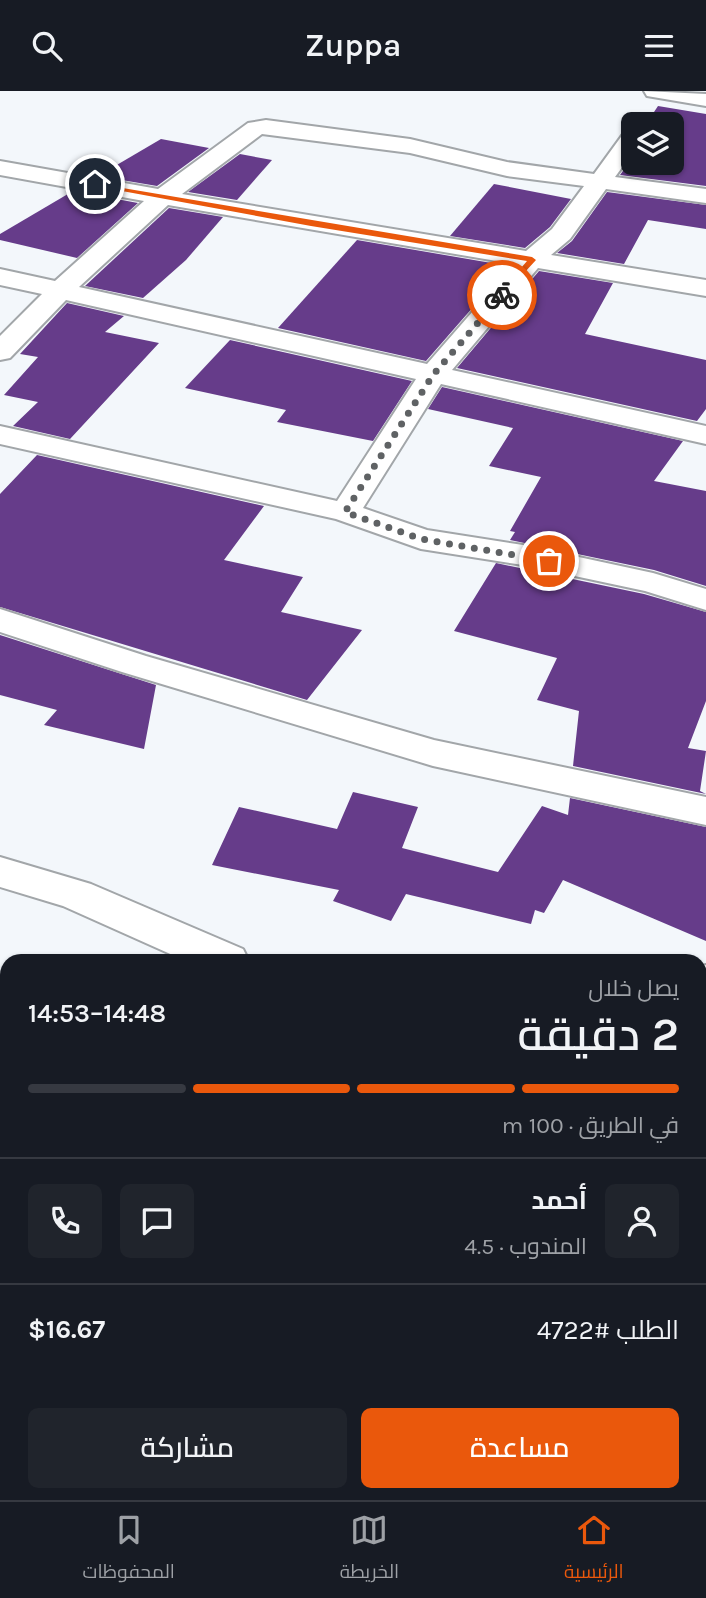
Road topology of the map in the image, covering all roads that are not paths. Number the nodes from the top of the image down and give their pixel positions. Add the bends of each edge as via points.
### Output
1 (659, 92) edge
2 (706, 100) edge
3 (648, 112) edge
4 (621, 153) edge
5 (0, 168) edge
6 (600, 183) junction
7 (167, 196) junction
8 (706, 196) edge
9 (532, 260) junction
10 (0, 277) edge
11 (706, 288) edge
12 (60, 290) junction
13 (0, 352) edge
14 (433, 375) junction
15 (0, 435) edge
16 (706, 435) edge
17 (345, 512) junction
18 (706, 600) edge
19 (0, 620) edge
20 (706, 811) edge
21 (0, 872) edge
22 (206, 954) edge

1 - 2 street
1 - 3 street
4 - 6 street
5 - 7 street
6 - 7 street via 507,169 410,146 267,127 256,128
6 - 8 street
6 - 9 street via 561,234
7 - 9 street
7 - 12 street
9 - 11 street
9 - 14 street
10 - 12 street
12 - 13 street
12 - 14 street
14 - 16 street
14 - 17 street
15 - 17 street
17 - 18 street via 421,539 575,566
19 - 20 street via 433,753
21 - 22 street via 77,895

